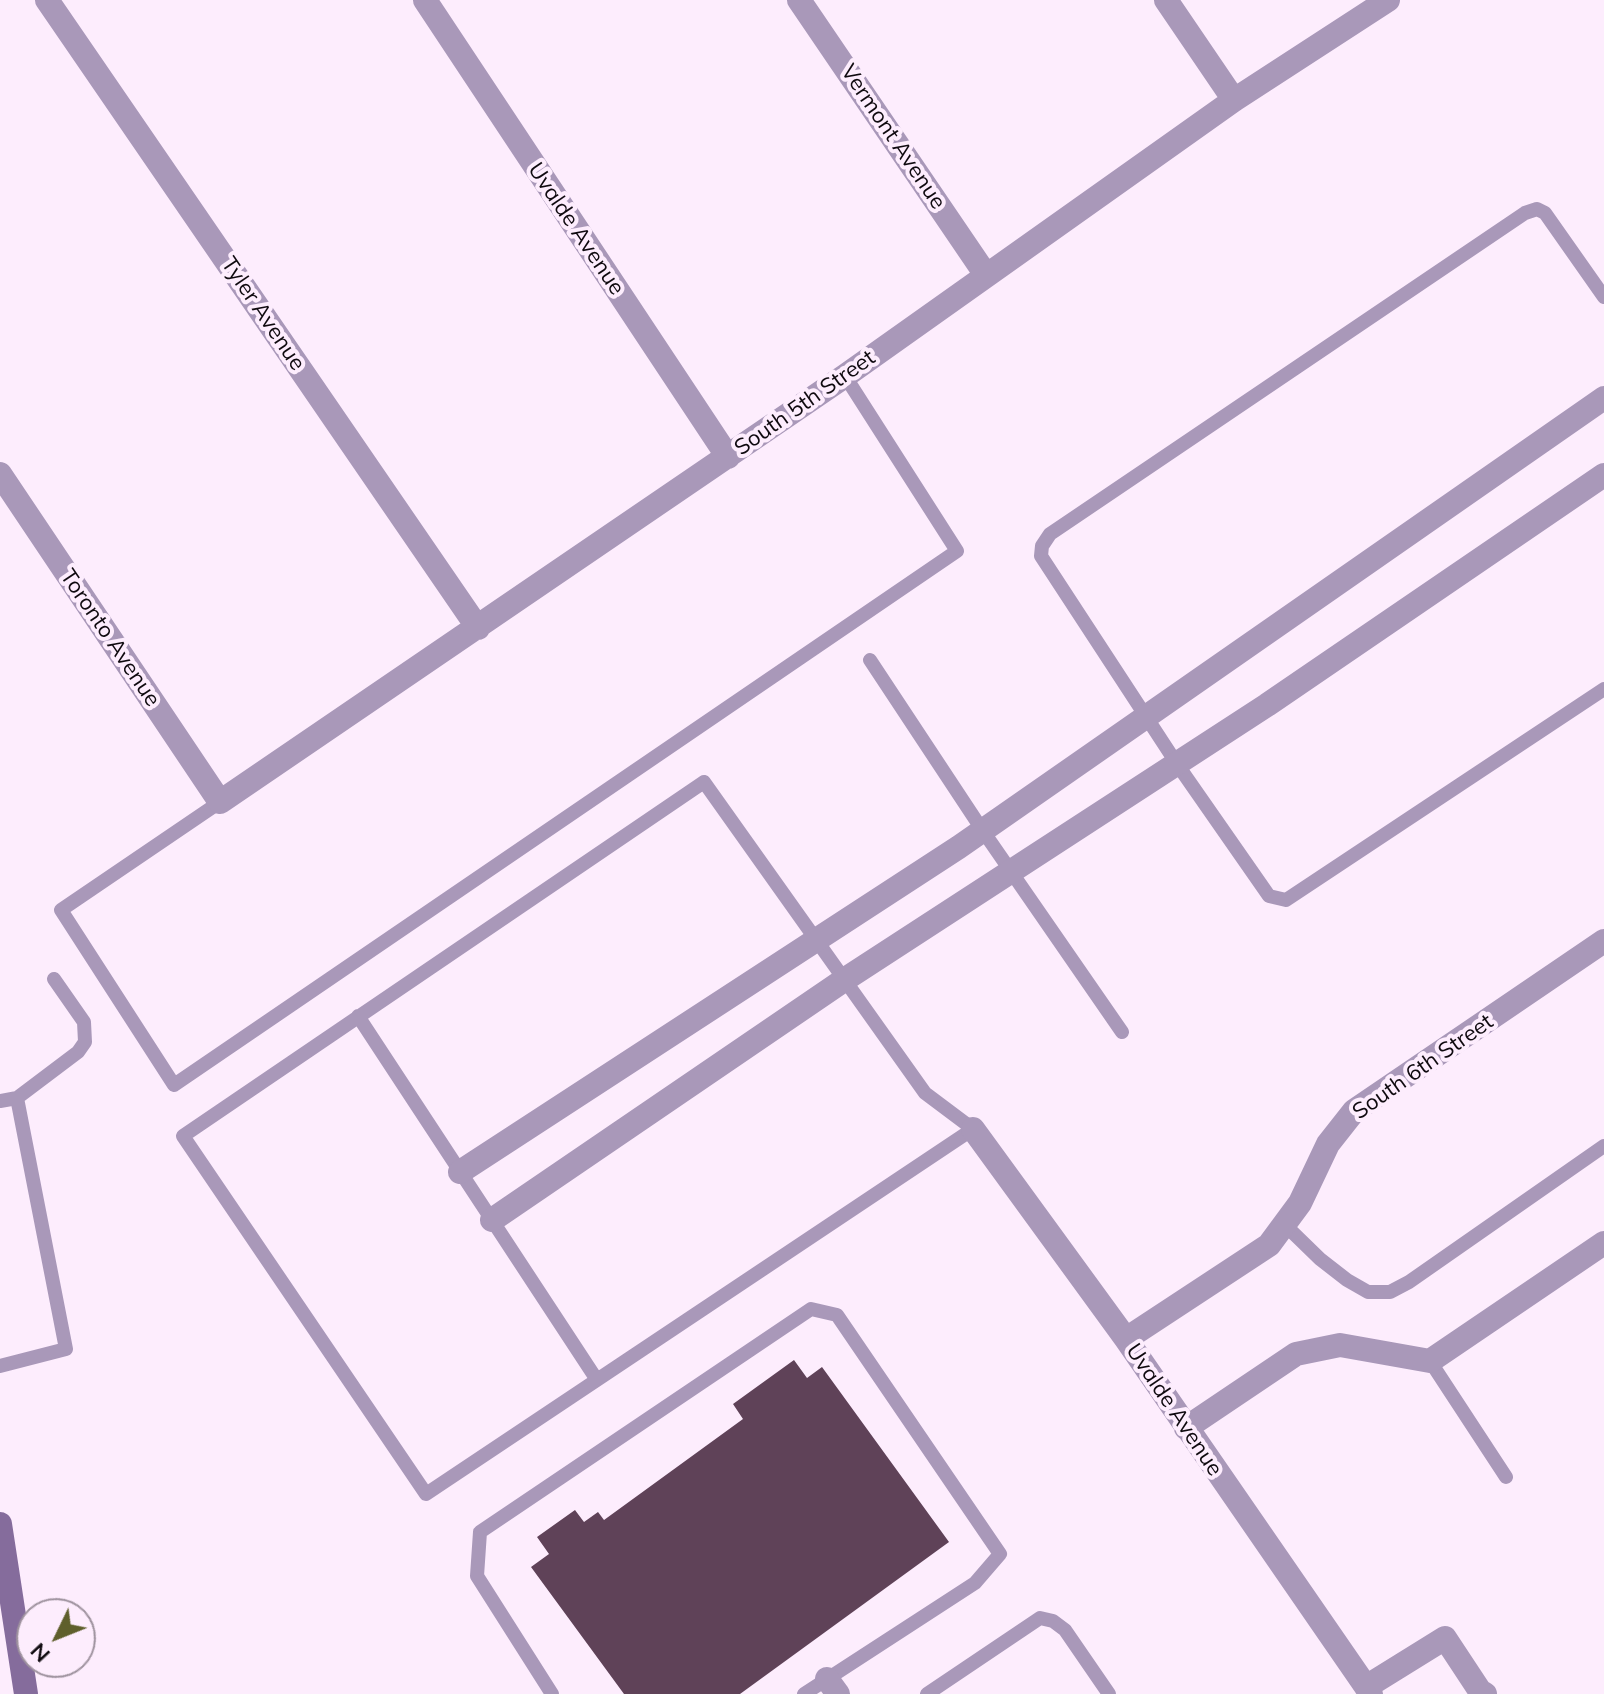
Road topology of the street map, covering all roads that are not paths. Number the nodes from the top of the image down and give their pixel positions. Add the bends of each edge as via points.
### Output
1 (47, 0) edge
2 (425, 0) edge
3 (799, 0) edge
4 (1166, 0) edge
5 (1388, 0) edge
6 (1234, 100) junction
7 (986, 275) junction
8 (1604, 297) edge
9 (845, 376) junction
10 (1604, 398) edge
11 (728, 457) junction
12 (0, 474) edge
13 (1604, 475) edge
14 (478, 628) junction
15 (870, 660) dead end
16 (1604, 689) edge
17 (1146, 717) junction
18 (1177, 764) junction
19 (220, 802) junction
20 (983, 831) junction
21 (1011, 872) junction
22 (816, 939) junction
23 (1604, 941) edge
24 (54, 979) dead end
25 (844, 980) junction
26 (358, 1016) junction
27 (1122, 1032) dead end
28 (17, 1098) junction
29 (0, 1101) edge
30 (973, 1129) junction
31 (1604, 1146) edge
32 (460, 1172) junction
33 (492, 1220) junction
34 (1284, 1224) junction
35 (1604, 1243) edge
36 (1126, 1339) junction
37 (1430, 1361) junction
38 (0, 1366) edge
39 (597, 1380) junction
40 (1186, 1428) junction
41 (1506, 1477) dead end
42 (0, 1524) edge
43 (833, 1686) edge
44 (1368, 1690) edge
45 (1480, 1693) edge
46 (26, 1694) edge
47 (552, 1694) edge
48 (804, 1694) edge
49 (927, 1694) edge
50 (1109, 1694) edge

1 - 14 street, Tyler Avenue
2 - 11 street, Uvalde Avenue
3 - 7 street, Vermont Avenue
4 - 6 street
5 - 6 street, South 5th Street
6 - 7 street, South 5th Street
7 - 9 street, South 5th Street
8 - 17 lane via 1545,213 1525,213 1050,534 1041,556
9 - 11 street, South 5th Street
9 - 19 lane via 957,551 174,1085 61,910
10 - 17 street
11 - 14 street, South 5th Street
12 - 19 street, Toronto Avenue
13 - 18 street
14 - 19 street, South 5th Street
15 - 20 lane
16 - 18 lane via 1286,900 1269,896
17 - 18 lane
17 - 20 street
18 - 21 street
20 - 21 lane
20 - 22 street
21 - 25 street
21 - 27 lane
22 - 25 lane
22 - 26 lane via 704,782
22 - 32 street
23 - 34 street, South 6th Street via 1354,1111 1328,1144
24 - 28 lane via 84,1022 85,1042
25 - 30 lane via 925,1093
25 - 33 street
26 - 32 lane
26 - 39 lane via 183,1136 426,1494
28 - 29 lane
28 - 38 lane via 66,1349
30 - 36 street, Uvalde Avenue
30 - 39 lane
31 - 34 lane via 1390,1292 1368,1292 1347,1280
32 - 33 lane
33 - 39 lane
34 - 36 street, South 6th Street via 1269,1245
35 - 37 street
36 - 40 street, Uvalde Avenue
37 - 40 street via 1340,1345 1296,1354
37 - 41 lane
40 - 44 street, Uvalde Avenue
42 - 46 main road
43 - 47 lane via 975,1583 1000,1554 837,1315 811,1309 480,1532 477,1576
43 - 48 lane
44 - 45 street via 1445,1638
49 - 50 lane via 1040,1618 1065,1630

